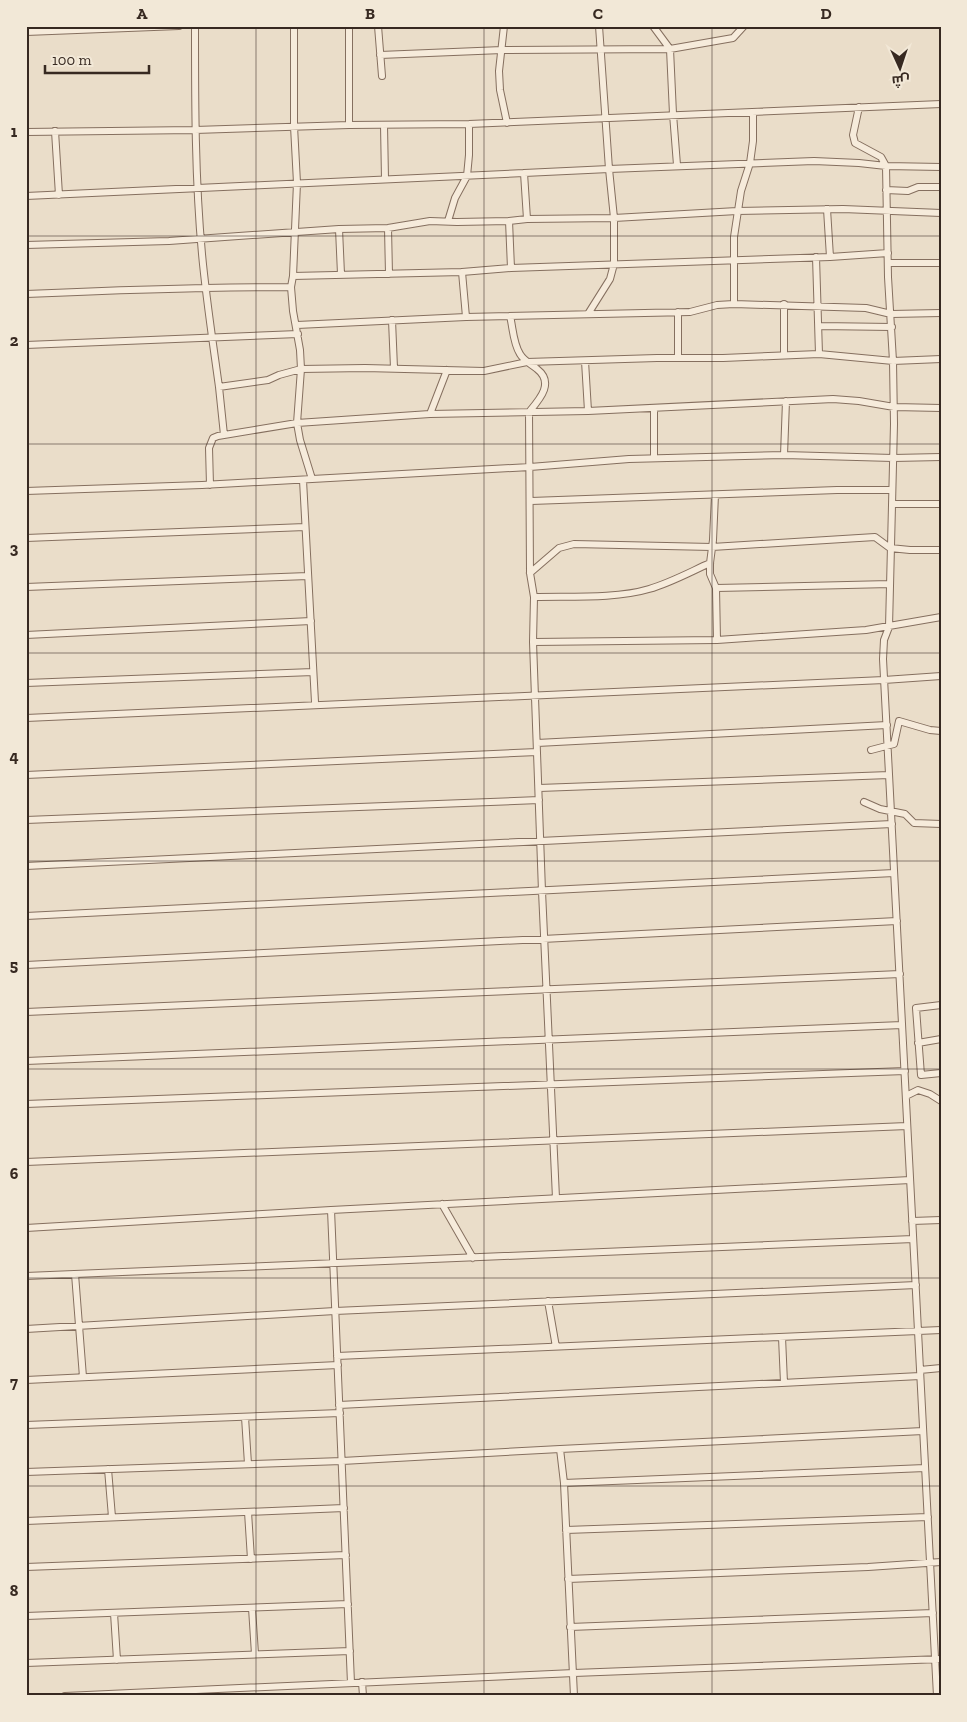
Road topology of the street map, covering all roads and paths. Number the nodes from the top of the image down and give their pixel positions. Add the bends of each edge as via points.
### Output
1 (179, 26) edge
2 (195, 26) edge
3 (294, 26) edge
4 (349, 26) edge
5 (378, 26) edge
6 (504, 26) edge
7 (599, 26) edge
8 (653, 26) edge
9 (744, 26) edge
10 (26, 32) edge
11 (602, 49) junction
12 (670, 49) junction
13 (502, 50) junction
14 (380, 55) junction
15 (382, 76) dead end
16 (941, 104) edge
17 (859, 107) junction
18 (753, 112) junction
19 (673, 115) junction
20 (605, 118) junction
21 (507, 123) junction
22 (469, 124) junction
23 (349, 125) junction
24 (384, 125) junction
25 (294, 126) junction
26 (195, 130) junction
27 (55, 131) junction
28 (26, 132) edge
29 (750, 163) junction
30 (677, 165) junction
31 (886, 166) junction
32 (941, 167) edge
33 (609, 169) junction
34 (524, 173) junction
35 (466, 176) junction
36 (386, 178) junction
37 (297, 183) junction
38 (941, 187) edge
39 (198, 188) junction
40 (886, 190) junction
41 (59, 195) junction
42 (26, 196) edge
43 (827, 209) junction
44 (737, 211) junction
45 (887, 211) junction
46 (941, 212) edge
47 (614, 218) junction
48 (527, 219) junction
49 (448, 221) junction
50 (509, 221) junction
51 (388, 228) junction
52 (339, 229) junction
53 (296, 231) junction
54 (201, 238) junction
55 (26, 245) edge
56 (888, 253) junction
57 (816, 257) junction
58 (830, 257) junction
59 (734, 260) junction
60 (888, 263) junction
61 (941, 263) edge
62 (614, 264) junction
63 (511, 268) junction
64 (462, 272) junction
65 (341, 274) junction
66 (389, 274) junction
67 (293, 276) junction
68 (206, 287) junction
69 (292, 288) junction
70 (26, 294) edge
71 (734, 304) junction
72 (784, 304) junction
73 (818, 306) junction
74 (678, 312) junction
75 (941, 313) edge
76 (588, 314) junction
77 (891, 314) junction
78 (510, 316) junction
79 (466, 317) junction
80 (392, 320) junction
81 (296, 325) junction
82 (819, 326) junction
83 (892, 327) junction
84 (298, 334) junction
85 (212, 338) junction
86 (26, 345) edge
87 (820, 354) junction
88 (784, 355) junction
89 (678, 358) junction
90 (941, 359) edge
91 (585, 361) junction
92 (893, 361) junction
93 (527, 362) junction
94 (394, 368) junction
95 (301, 369) junction
96 (447, 370) junction
97 (219, 387) junction
98 (786, 401) junction
99 (894, 407) junction
100 (941, 408) edge
101 (654, 409) junction
102 (529, 412) junction
103 (588, 412) junction
104 (430, 414) junction
105 (297, 423) junction
106 (224, 435) junction
107 (784, 455) junction
108 (941, 457) edge
109 (654, 458) junction
110 (893, 458) junction
111 (530, 467) junction
112 (312, 479) junction
113 (303, 480) junction
114 (210, 485) junction
115 (892, 490) junction
116 (26, 491) edge
117 (714, 495) junction
118 (531, 501) junction
119 (893, 504) junction
120 (941, 504) edge
121 (305, 527) junction
122 (26, 538) edge
123 (712, 547) junction
124 (890, 548) junction
125 (941, 550) edge
126 (710, 563) junction
127 (530, 572) junction
128 (308, 576) junction
129 (890, 584) junction
130 (26, 587) edge
131 (716, 588) junction
132 (534, 596) junction
133 (941, 617) edge
134 (310, 621) junction
135 (889, 627) junction
136 (26, 635) edge
137 (717, 640) junction
138 (533, 642) junction
139 (313, 672) junction
140 (941, 676) edge
141 (884, 680) junction
142 (26, 683) edge
143 (535, 692) junction
144 (315, 702) junction
145 (26, 718) edge
146 (887, 725) junction
147 (941, 731) edge
148 (537, 743) junction
149 (888, 746) junction
150 (871, 750) dead end
151 (537, 752) junction
152 (889, 774) junction
153 (26, 775) edge
154 (539, 788) junction
155 (539, 800) junction
156 (864, 802) dead end
157 (891, 811) junction
158 (26, 820) edge
159 (892, 824) junction
160 (941, 824) edge
161 (540, 841) junction
162 (26, 866) edge
163 (894, 874) junction
164 (542, 891) junction
165 (26, 916) edge
166 (897, 921) junction
167 (544, 939) junction
168 (26, 965) edge
169 (900, 974) junction
170 (547, 989) junction
171 (941, 1005) edge
172 (26, 1012) edge
173 (902, 1025) junction
174 (941, 1039) edge
175 (549, 1040) junction
176 (918, 1042) junction
177 (26, 1061) edge
178 (905, 1071) junction
179 (941, 1073) edge
180 (551, 1084) junction
181 (906, 1096) junction
182 (941, 1101) edge
183 (26, 1104) edge
184 (908, 1126) junction
185 (553, 1140) junction
186 (26, 1162) edge
187 (910, 1180) junction
188 (556, 1198) junction
189 (442, 1204) junction
190 (331, 1210) junction
191 (941, 1220) edge
192 (912, 1221) junction
193 (26, 1228) edge
194 (913, 1239) junction
195 (474, 1258) junction
196 (333, 1264) junction
197 (75, 1274) junction
198 (26, 1276) edge
199 (916, 1285) junction
200 (548, 1301) junction
201 (335, 1311) junction
202 (79, 1326) junction
203 (26, 1329) edge
204 (941, 1330) edge
205 (918, 1331) junction
206 (782, 1337) junction
207 (556, 1347) junction
208 (337, 1356) junction
209 (338, 1365) junction
210 (941, 1368) edge
211 (920, 1373) junction
212 (83, 1377) junction
213 (26, 1380) edge
214 (784, 1382) junction
215 (339, 1405) junction
216 (340, 1413) junction
217 (245, 1417) junction
218 (26, 1425) edge
219 (923, 1431) junction
220 (560, 1450) junction
221 (342, 1461) junction
222 (248, 1464) junction
223 (925, 1468) junction
224 (108, 1469) junction
225 (26, 1472) edge
226 (564, 1483) junction
227 (344, 1508) junction
228 (248, 1512) junction
229 (112, 1517) junction
230 (928, 1517) junction
231 (26, 1521) edge
232 (566, 1530) junction
233 (346, 1555) junction
234 (251, 1559) junction
235 (941, 1562) edge
236 (930, 1563) junction
237 (26, 1568) edge
238 (568, 1579) junction
239 (348, 1604) junction
240 (252, 1608) junction
241 (114, 1613) junction
242 (933, 1613) junction
243 (26, 1616) edge
244 (570, 1627) junction
245 (350, 1651) junction
246 (255, 1654) junction
247 (117, 1660) junction
248 (938, 1660) edge
249 (26, 1663) edge
250 (572, 1673) junction
251 (362, 1682) junction
252 (352, 1683) junction
253 (65, 1696) edge
254 (363, 1696) edge
255 (574, 1696) edge
256 (937, 1696) edge

1 - 10 street
2 - 26 street
3 - 25 street
4 - 23 street
5 - 14 street
6 - 13 street
7 - 11 street
8 - 12 street
9 - 12 street via 733,38
11 - 12 street
11 - 13 street
11 - 20 street
12 - 19 street
13 - 14 street
13 - 21 street via 500,90
14 - 15 street
16 - 17 street
17 - 18 street
17 - 31 street via 853,135 855,143 881,157
18 - 19 street
18 - 29 street
19 - 20 street
19 - 30 street
20 - 21 street
20 - 33 street
21 - 22 street
22 - 24 street
22 - 35 street
23 - 24 street
23 - 25 street
24 - 36 street
25 - 26 street
25 - 37 street
26 - 27 street
26 - 39 street
27 - 28 street
27 - 41 street
29 - 30 street
29 - 31 street via 831,161
29 - 44 street
30 - 33 street
31 - 32 street
31 - 40 street
33 - 34 street
33 - 47 street
34 - 35 street
34 - 48 street
35 - 36 street
35 - 49 street
36 - 37 street
37 - 39 street
37 - 53 street
38 - 40 street
39 - 41 street
39 - 54 street
40 - 45 street
41 - 42 street
43 - 44 street
43 - 45 street
43 - 58 street
44 - 47 street
44 - 59 street
45 - 46 street
45 - 56 street
47 - 48 street
47 - 62 street
48 - 50 street
49 - 50 street
49 - 51 street via 420,221
50 - 63 street
51 - 52 street
51 - 66 street
52 - 53 street
52 - 65 street
53 - 54 street
53 - 67 street
54 - 55 street
54 - 68 street
56 - 58 street
56 - 60 street
57 - 58 street
57 - 59 street
57 - 73 street
59 - 62 street
59 - 71 street
60 - 61 street
60 - 77 street
62 - 63 street
62 - 76 street via 610,279
63 - 64 street
64 - 66 street
64 - 79 street
65 - 66 street
65 - 67 street
67 - 69 street
68 - 69 street
68 - 70 street
68 - 85 street
69 - 81 street
71 - 72 street
71 - 74 street via 716,304 695,312
72 - 73 street
72 - 88 street
73 - 77 street via 866,308
73 - 82 street
74 - 76 street
74 - 89 street
75 - 77 street
76 - 78 street
77 - 83 street
78 - 79 street
78 - 93 street via 518,350
79 - 80 street
80 - 81 street
80 - 94 street
81 - 84 street
82 - 83 street
82 - 87 street
83 - 92 street
84 - 85 street
84 - 95 street
85 - 86 street
85 - 97 street
87 - 88 street
87 - 92 street
88 - 89 street
89 - 91 street
90 - 92 street
91 - 93 street
91 - 103 street
92 - 99 street
93 - 96 street via 493,370
93 - 102 street via 541,373 545,383 545,391
94 - 95 street
94 - 96 street
95 - 97 street via 268,380
95 - 105 street
96 - 104 street
97 - 106 street
98 - 99 street via 859,400
98 - 101 street
98 - 107 street
99 - 100 street
99 - 110 street
101 - 103 street
101 - 109 street
102 - 103 street
102 - 104 street
102 - 111 street
104 - 105 street
105 - 106 street
105 - 112 street
106 - 114 street via 213,438 209,448
107 - 109 street
107 - 110 street
108 - 110 street
109 - 111 street
110 - 115 street
111 - 112 street
111 - 118 street
112 - 113 street
113 - 114 street
113 - 121 street
114 - 116 street
115 - 117 street
115 - 119 street
117 - 118 street
117 - 123 street
118 - 127 street
119 - 120 street
119 - 124 street
121 - 122 street
121 - 128 street
123 - 124 street via 875,537
123 - 126 street
123 - 127 street via 566,545
124 - 125 street
124 - 129 street
126 - 131 street via 710,574
126 - 132 street via 647,590
127 - 132 street
128 - 130 street
128 - 134 street
129 - 131 street
129 - 135 street
131 - 137 street
132 - 138 street
133 - 135 street
134 - 136 street
134 - 139 street
135 - 137 street
135 - 141 street via 883,647
137 - 138 street
138 - 143 street
139 - 142 street
139 - 144 street
140 - 141 street
141 - 143 street
141 - 146 street
143 - 144 street
143 - 148 street
144 - 145 street
146 - 148 street
146 - 149 street
147 - 149 street via 899,721 894,744
148 - 151 street
149 - 150 street
149 - 152 street
151 - 153 street
151 - 154 street
152 - 154 street
152 - 157 street
154 - 155 street
155 - 158 street
155 - 161 street
156 - 157 street
157 - 159 street
157 - 160 street via 905,814 914,823
159 - 161 street
159 - 163 street
161 - 162 street
161 - 164 street
163 - 164 street
163 - 166 street
164 - 165 street
164 - 167 street
166 - 167 street
166 - 169 street
167 - 168 street
167 - 170 street
169 - 170 street
169 - 173 street
170 - 172 street
170 - 175 street
171 - 176 street via 916,1008
173 - 175 street
173 - 178 street
174 - 176 street
175 - 177 street
175 - 180 street
176 - 179 street via 921,1074
178 - 180 street
178 - 181 street
180 - 183 street
180 - 185 street
181 - 182 street via 918,1090
181 - 184 street
184 - 185 street
184 - 187 street
185 - 186 street
185 - 188 street
187 - 188 street
187 - 192 street
188 - 189 street
189 - 190 street
189 - 195 street
190 - 193 street
190 - 196 street
191 - 192 street
192 - 194 street
194 - 195 street
194 - 199 street
195 - 196 street
196 - 197 street
196 - 201 street
197 - 198 street
197 - 202 street
199 - 200 street
199 - 205 street
200 - 201 street
200 - 207 street
201 - 202 street
201 - 208 street
202 - 203 street
202 - 212 street
204 - 205 street
205 - 206 street
205 - 211 street
206 - 207 street
206 - 214 street
207 - 208 street
208 - 209 street
209 - 212 street
209 - 215 street
210 - 211 street
211 - 214 street
211 - 219 street
212 - 213 street
214 - 215 street
215 - 216 street
216 - 217 street
216 - 221 street
217 - 218 street
217 - 222 street
219 - 220 street
219 - 223 street
220 - 221 street
220 - 226 street
221 - 222 street
221 - 227 street
222 - 224 street
223 - 226 street
223 - 230 street
224 - 225 street
224 - 229 street
226 - 232 street
227 - 228 street
227 - 233 street
228 - 229 street
228 - 234 street
229 - 231 street
230 - 232 street
230 - 236 street
232 - 238 street
233 - 234 street
233 - 239 street
234 - 237 street
235 - 236 street
236 - 238 street
236 - 242 street
238 - 244 street
239 - 240 street
239 - 245 street
240 - 241 street
240 - 246 street
241 - 243 street
241 - 247 street
242 - 244 street
242 - 248 street
244 - 250 street
245 - 246 street
245 - 252 street
246 - 247 street
247 - 249 street
248 - 250 street
248 - 256 street
250 - 251 street
250 - 255 street
251 - 252 street
251 - 254 street
252 - 253 street

